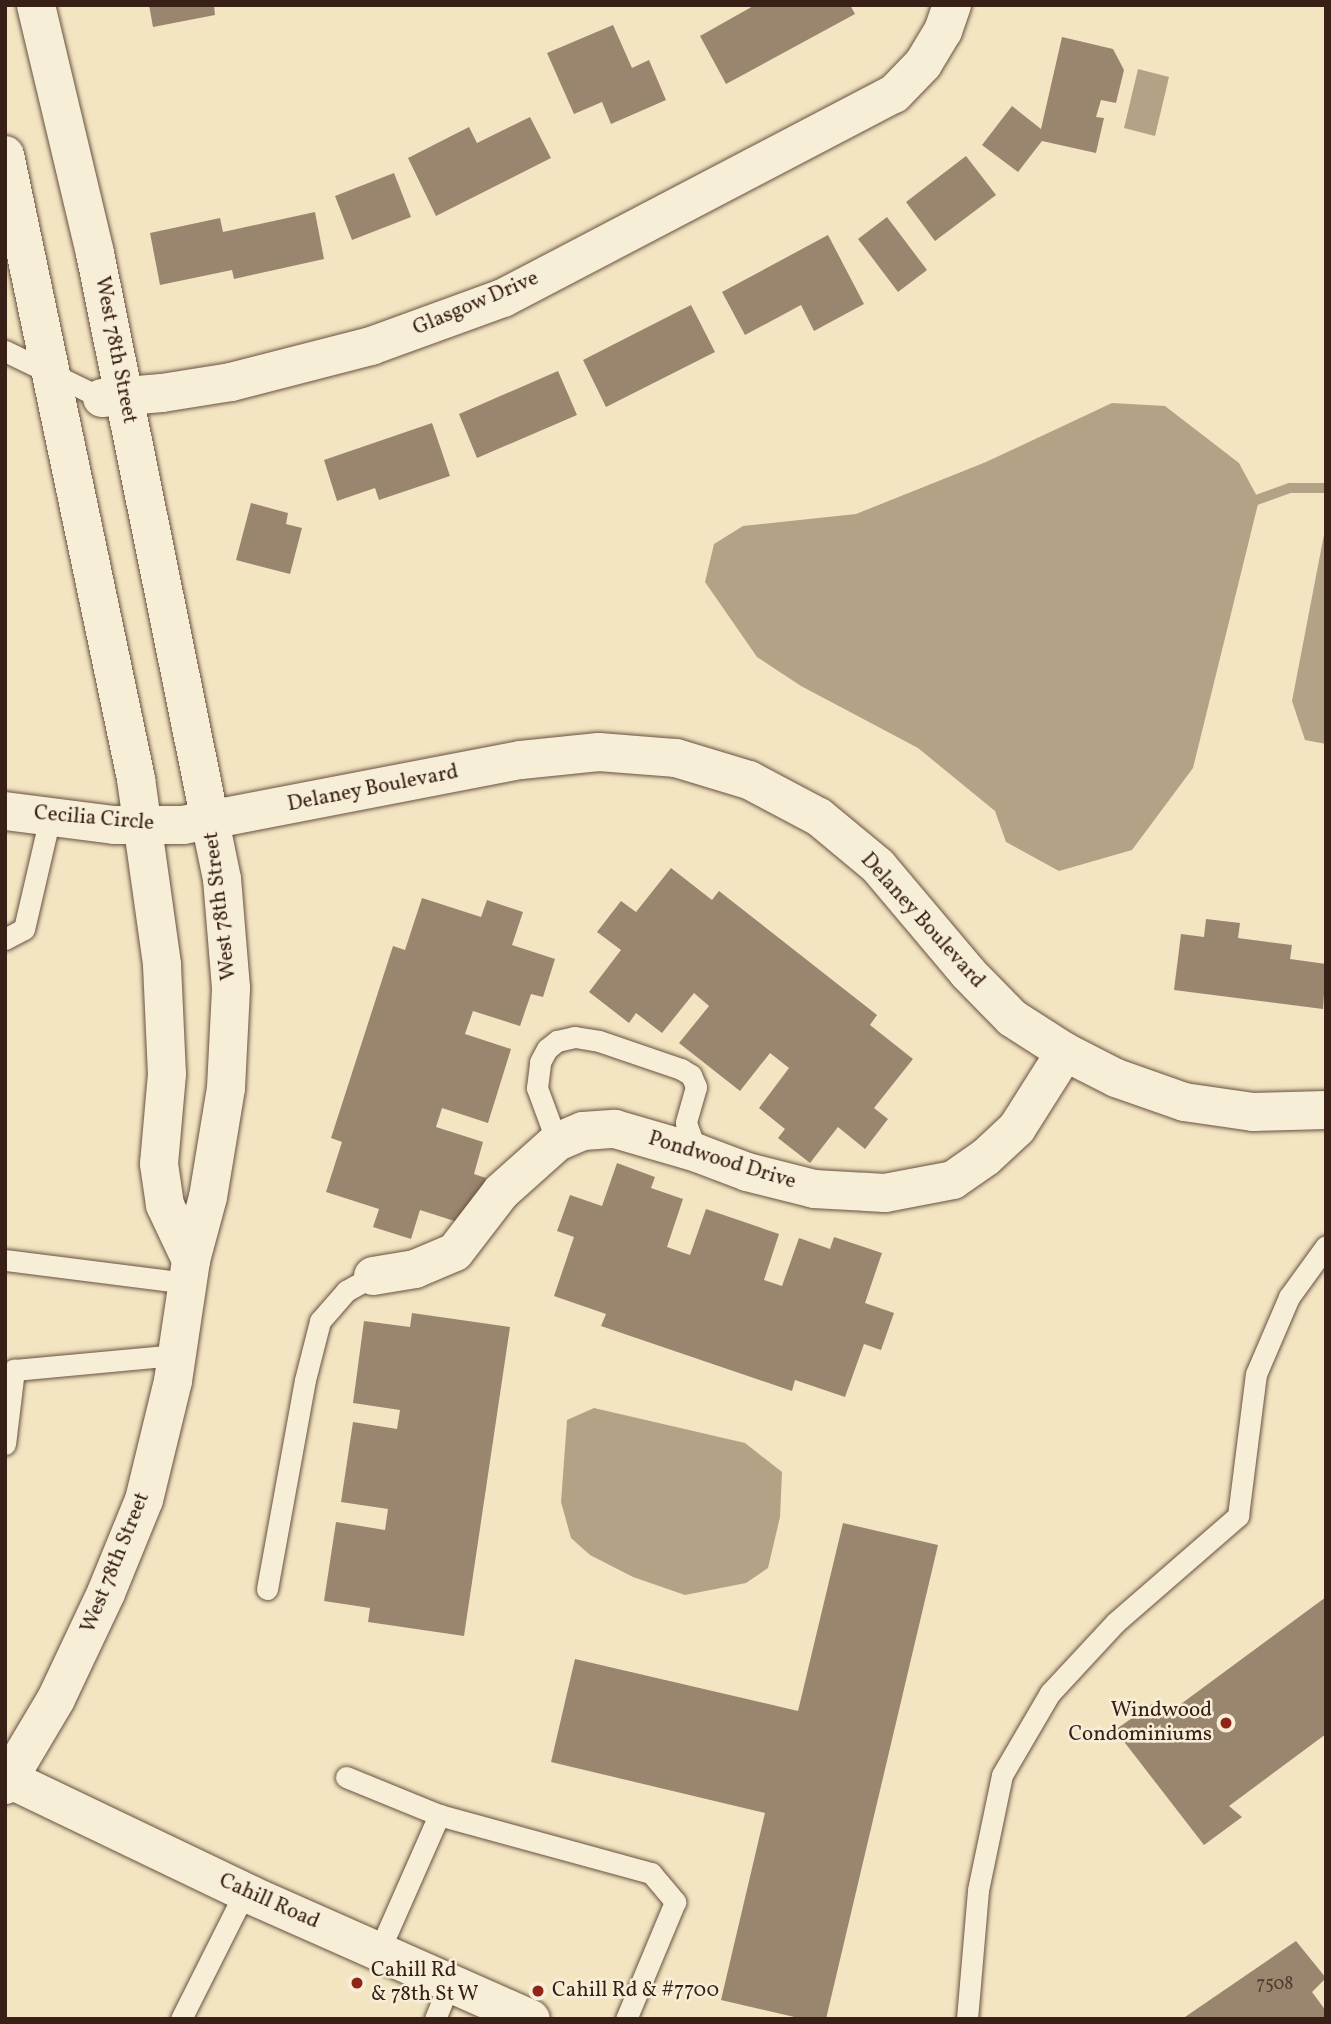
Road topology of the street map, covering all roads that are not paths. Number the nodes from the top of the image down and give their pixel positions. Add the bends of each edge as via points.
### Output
1 (36, 5) edge
2 (952, 5) edge
3 (5, 155) edge
4 (5, 351) edge
5 (51, 374) junction
6 (113, 397) junction
7 (5, 811) edge
8 (50, 817) junction
9 (196, 823) junction
10 (143, 825) junction
11 (5, 939) edge
12 (1065, 1052) junction
13 (1326, 1110) edge
14 (556, 1142) junction
15 (697, 1153) junction
16 (1326, 1246) edge
17 (5, 1260) edge
18 (189, 1272) junction
19 (373, 1276) joint
20 (177, 1355) junction
21 (10, 1369) edge
22 (5, 1444) edge
23 (267, 1589) dead end
24 (346, 1777) dead end
25 (7, 1782) edge
26 (439, 1815) junction
27 (245, 1892) junction
28 (379, 1951) junction
29 (450, 1982) junction
30 (181, 2019) edge
31 (435, 2019) edge
32 (531, 2019) edge
33 (626, 2019) edge
34 (967, 2019) edge

1 - 6 street, West 78th Street via 95,253
2 - 6 street, Glasgow Drive via 943,32 923,64 894,94 503,298 371,346 231,382
3 - 5 street
4 - 5 lane
5 - 6 lane
5 - 10 street
6 - 9 street, West 78th Street
7 - 8 street, Cecilia Circle
8 - 10 street, Cecilia Circle
8 - 11 lane via 24,929
9 - 10 street, Cecilia Circle
9 - 12 street, Delaney Boulevard via 521,760 599,752 676,758 749,780 819,817 878,866 1012,1018
9 - 18 street, West 78th Street via 222,879 231,1001 226,1088 208,1197
10 - 18 street via 162,965 167,1074 159,1164 165,1205
12 - 13 street, Delaney Boulevard via 1116,1078 1184,1102 1252,1112
12 - 15 street, Pondwood Drive via 1017,1128 953,1180 885,1193 814,1189
14 - 15 street, Pondwood Drive via 583,1131 615,1129
14 - 15 lane via 537,1088 540,1062 557,1041 575,1037 599,1041 691,1075 696,1087 686,1123
14 - 19 street, Pondwood Drive via 501,1192 455,1252 415,1269
16 - 34 lane via 1289,1297 1256,1374 1238,1517 1116,1622 1050,1693 1002,1775 978,1890
17 - 18 lane
18 - 20 street, West 78th Street
19 - 23 lane via 346,1291 320,1321
20 - 21 lane
20 - 25 street, West 78th Street via 144,1500 56,1699
21 - 22 lane
24 - 26 lane
25 - 27 street, Cahill Road
26 - 28 lane
26 - 33 lane via 651,1873 674,1902
27 - 28 street, Cahill Road
27 - 30 lane
28 - 29 street, Cahill Road
29 - 31 lane
29 - 32 street, Cahill Road

